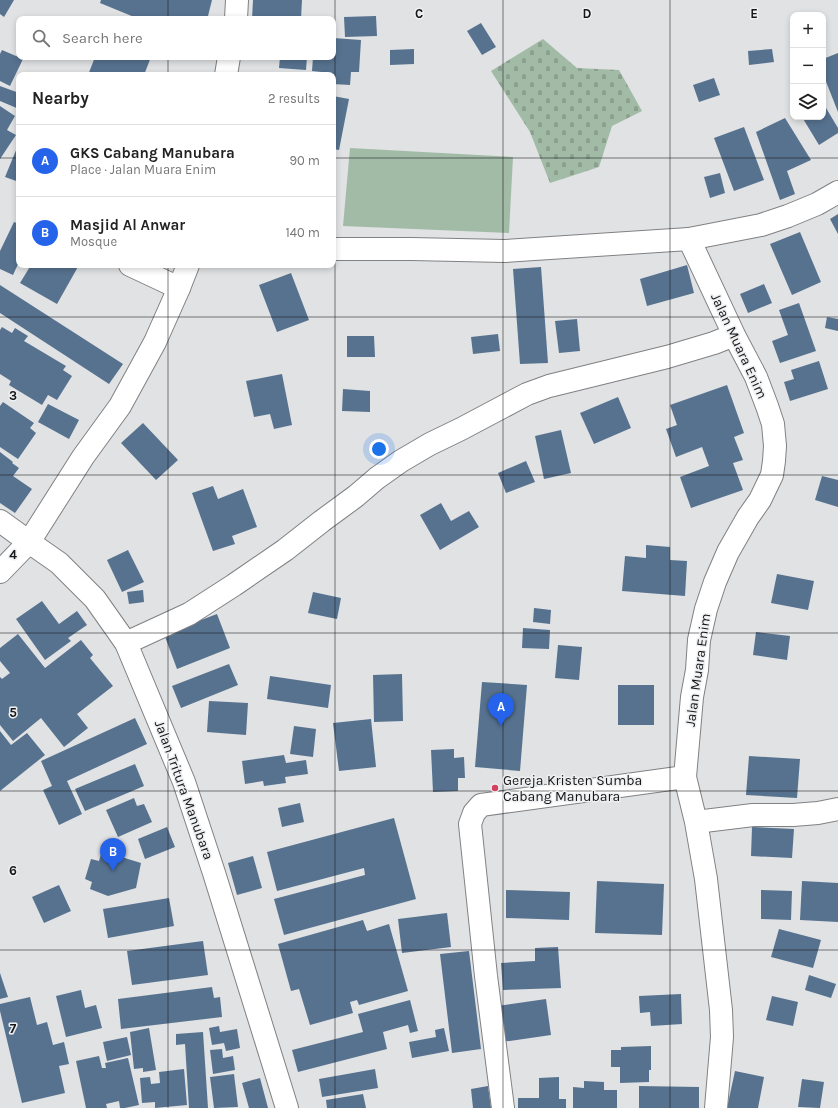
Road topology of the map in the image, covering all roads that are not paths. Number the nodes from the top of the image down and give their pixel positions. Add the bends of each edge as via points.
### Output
1 (238, 0) edge
2 (236, 16) edge
3 (228, 60) edge
4 (226, 72) edge
5 (838, 192) edge
6 (689, 239) junction
7 (336, 249) edge
8 (136, 268) edge
9 (187, 268) edge
10 (179, 288) junction
11 (734, 335) junction
12 (0, 521) edge
13 (29, 542) junction
14 (0, 572) edge
15 (126, 643) junction
16 (685, 777) junction
17 (838, 809) edge
18 (696, 822) junction
19 (287, 1108) edge
20 (503, 1108) edge
21 (716, 1108) edge

1 - 2 street
3 - 4 street
5 - 6 street via 810,207 761,225
6 - 7 street via 505,251
6 - 11 street, Jalan Muara Enim
8 - 10 street
9 - 10 street
10 - 13 street via 155,342 120,406 83,457
11 - 15 street via 667,357 549,386 527,394 401,461 285,550 234,585 189,614
11 - 16 street, Jalan Muara Enim via 756,377 773,424 774,461 772,474 760,500 728,552 706,609 699,640
12 - 13 street, Jalan Tritura Manubara
13 - 14 street
13 - 15 street, Jalan Tritura Manubara via 59,563 95,599
15 - 19 street, Jalan Tritura Manubara via 184,782
16 - 18 street, Jalan Muara Enim
16 - 20 street via 481,805 474,813 470,824
17 - 18 street via 818,813 754,815
18 - 21 street, Jalan Muara Enim via 706,879 721,1010 722,1037

